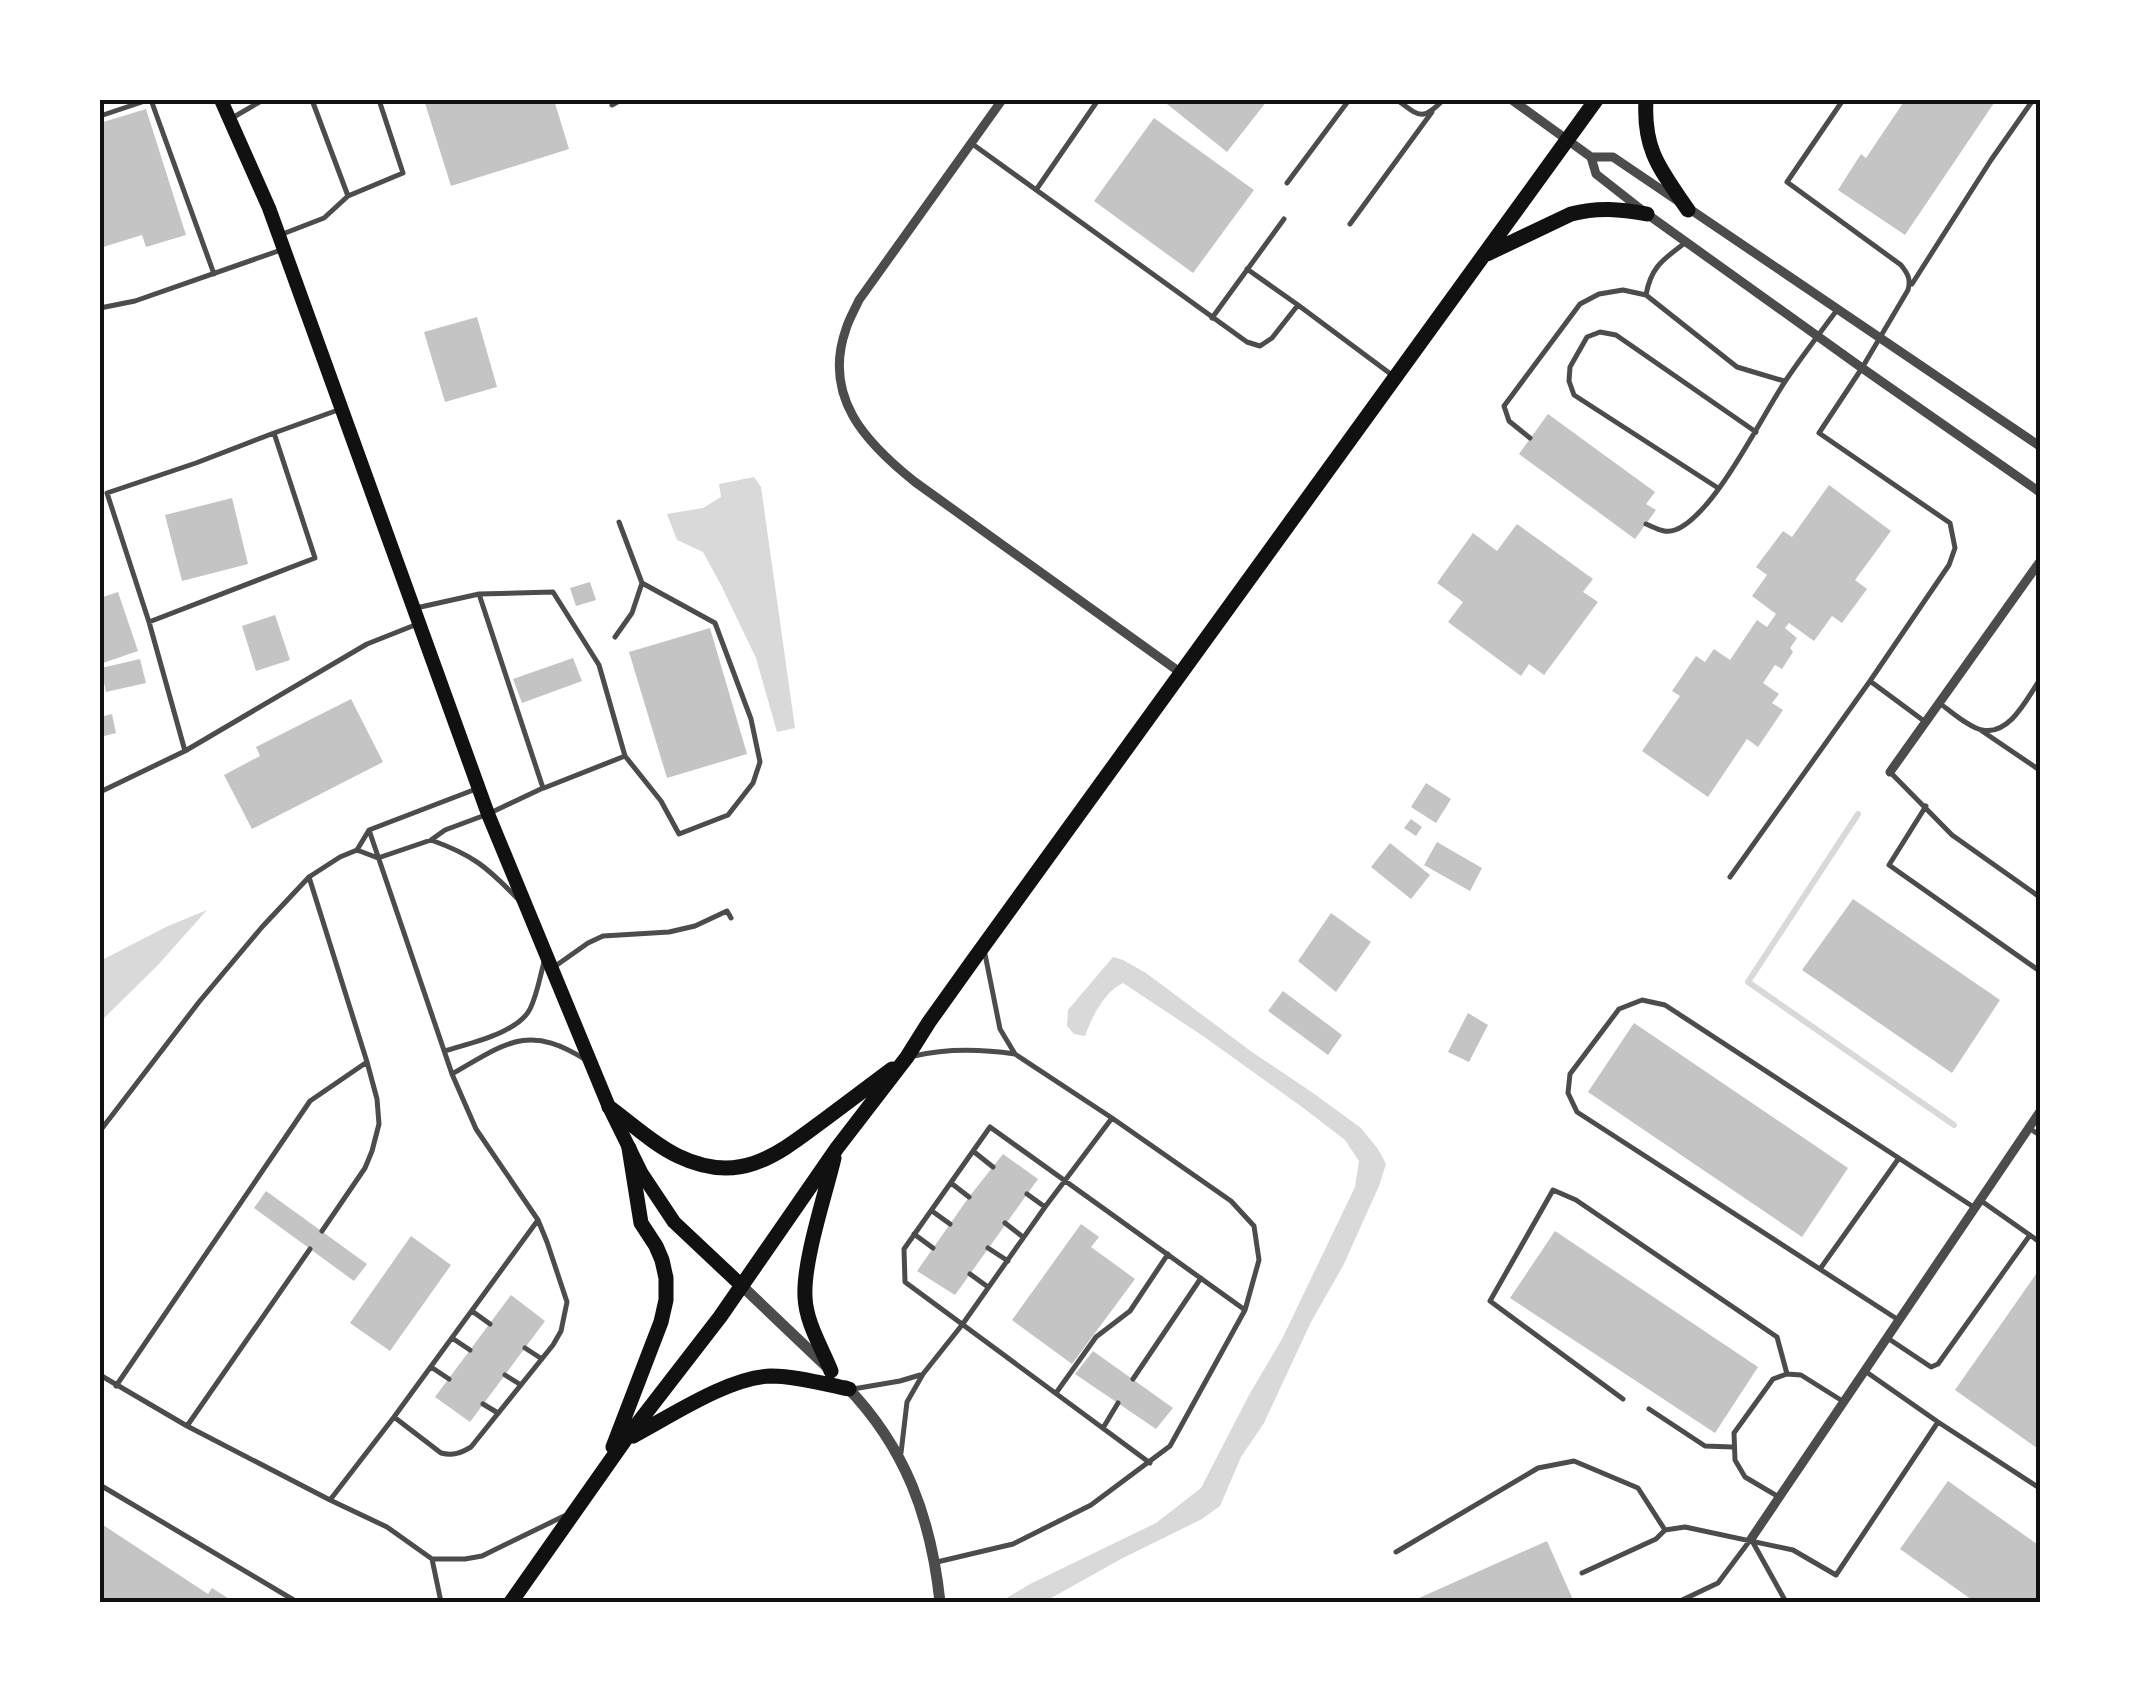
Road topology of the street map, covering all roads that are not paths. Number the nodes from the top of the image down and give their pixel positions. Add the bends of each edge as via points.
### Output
1 (150, 100) edge
2 (220, 100) edge
3 (264, 100) edge
4 (312, 100) edge
5 (378, 100) edge
6 (621, 100) edge
7 (1002, 100) edge
8 (1349, 100) edge
9 (1398, 100) edge
10 (1443, 100) edge
11 (1512, 100) edge
12 (1596, 100) edge
13 (1646, 100) edge
14 (1843, 100) edge
15 (2032, 100) edge
16 (1096, 103) dead end
17 (612, 105) dead end
18 (1432, 112) junction
19 (100, 116) edge
20 (229, 119) junction
21 (1568, 140) junction
22 (971, 143) junction
23 (1591, 157) junction
24 (1287, 182) dead end
25 (1036, 190) junction
26 (348, 196) junction
27 (1688, 210) junction
28 (1646, 214) junction
29 (1284, 220) dead end
30 (1350, 224) dead end
31 (281, 242) junction
32 (1686, 242) junction
33 (1484, 255) junction
34 (1247, 269) junction
35 (214, 274) junction
36 (1908, 290) junction
37 (1646, 295) junction
38 (1298, 305) junction
39 (100, 308) edge
40 (1838, 310) junction
41 (1212, 318) junction
42 (1818, 336) junction
43 (1880, 338) junction
44 (1862, 368) junction
45 (1395, 377) junction
46 (1784, 382) junction
47 (341, 409) junction
48 (1756, 432) junction
49 (274, 433) junction
50 (1530, 438) dead end
51 (2041, 447) edge
52 (1718, 488) junction
53 (2041, 493) edge
54 (103, 494) edge
55 (619, 522) dead end
56 (1646, 524) dead end
57 (2041, 560) edge
58 (642, 583) junction
59 (480, 594) junction
60 (415, 616) junction
61 (149, 622) junction
62 (615, 636) dead end
63 (1181, 673) junction
64 (2041, 678) edge
65 (1870, 681) junction
66 (1940, 703) junction
67 (1926, 722) junction
68 (1979, 730) junction
69 (186, 750) junction
70 (625, 756) junction
71 (2041, 771) edge
72 (1890, 772) joint
73 (478, 788) junction
74 (543, 788) junction
75 (100, 792) edge
76 (1926, 806) junction
77 (488, 814) junction
78 (369, 830) junction
79 (431, 840) junction
80 (357, 850) junction
81 (378, 858) junction
82 (309, 877) junction
83 (1730, 877) dead end
84 (2041, 898) edge
85 (528, 911) junction
86 (730, 918) dead end
87 (983, 946) junction
88 (548, 962) junction
89 (2041, 972) edge
90 (445, 1051) junction
91 (1015, 1054) junction
92 (907, 1057) junction
93 (367, 1062) junction
94 (591, 1063) junction
95 (452, 1074) junction
96 (609, 1107) junction
97 (2041, 1110) edge
98 (1112, 1118) junction
99 (2029, 1128) junction
100 (100, 1131) edge
101 (2041, 1136) edge
102 (628, 1148) junction
103 (837, 1148) junction
104 (973, 1151) junction
105 (1899, 1158) junction
106 (993, 1167) dead end
107 (1064, 1180) junction
108 (951, 1184) junction
109 (1027, 1194) dead end
110 (969, 1197) dead end
111 (1978, 1204) junction
112 (1045, 1207) junction
113 (932, 1211) junction
114 (538, 1220) junction
115 (950, 1224) dead end
116 (1006, 1224) dead end
117 (322, 1231) dead end
118 (914, 1234) junction
119 (2030, 1235) junction
120 (1024, 1238) junction
121 (2041, 1242) edge
122 (933, 1248) dead end
123 (988, 1248) dead end
124 (310, 1249) dead end
125 (1168, 1254) junction
126 (1008, 1261) junction
127 (1820, 1269) junction
128 (970, 1274) dead end
129 (1201, 1278) junction
130 (742, 1286) junction
131 (988, 1288) junction
132 (1245, 1310) junction
133 (472, 1311) junction
134 (1899, 1320) junction
135 (490, 1324) dead end
136 (962, 1325) junction
137 (452, 1338) junction
138 (1888, 1338) junction
139 (525, 1348) dead end
140 (470, 1350) dead end
141 (542, 1359) junction
142 (431, 1367) junction
143 (831, 1371) junction
144 (1865, 1371) junction
145 (923, 1374) junction
146 (1787, 1374) junction
147 (100, 1375) edge
148 (505, 1375) dead end
149 (449, 1379) dead end
150 (1133, 1379) dead end
151 (521, 1385) junction
152 (116, 1386) junction
153 (849, 1389) junction
154 (1056, 1393) junction
155 (1623, 1400) dead end
156 (1844, 1402) junction
157 (483, 1404) dead end
158 (1118, 1404) dead end
159 (1649, 1409) dead end
160 (498, 1414) junction
161 (394, 1417) junction
162 (1938, 1422) junction
163 (187, 1426) junction
164 (1103, 1428) junction
165 (625, 1440) junction
166 (1732, 1447) junction
167 (900, 1457) junction
168 (1150, 1463) junction
169 (604, 1472) junction
170 (100, 1485) edge
171 (2041, 1489) edge
172 (1779, 1498) junction
173 (330, 1500) junction
174 (578, 1509) junction
175 (1666, 1530) junction
176 (1751, 1540) junction
177 (1396, 1552) dead end
178 (432, 1559) junction
179 (934, 1562) junction
180 (1582, 1573) dead end
181 (1698, 1593) junction
182 (297, 1602) edge
183 (440, 1602) edge
184 (512, 1602) edge
185 (940, 1602) edge
186 (1678, 1602) edge
187 (1699, 1602) edge
188 (1786, 1602) edge

1 - 19 lane
1 - 35 lane
2 - 20 main road
3 - 20 lane
4 - 26 lane
5 - 26 lane via 404,173
6 - 17 lane
7 - 22 street
8 - 24 lane
9 - 18 lane via 1417,114
10 - 18 lane
11 - 21 street
12 - 21 main road
13 - 27 main road via 1651,151
14 - 36 lane via 1787,182 1901,265
15 - 36 lane
16 - 25 lane
18 - 30 lane
20 - 31 main road
21 - 23 street
21 - 33 main road
22 - 25 lane
22 - 63 street via 846,328 840,385 850,412 884,458
23 - 27 street via 1613,157
23 - 28 street via 1596,174
25 - 41 lane
26 - 31 lane
27 - 40 street
28 - 32 street
28 - 33 main road via 1585,210
29 - 34 lane
31 - 35 lane
31 - 47 main road
32 - 37 lane via 1656,265
32 - 42 street
33 - 45 main road
34 - 38 lane
34 - 41 lane
35 - 39 lane
36 - 43 lane
37 - 46 lane via 1737,366
37 - 50 lane via 1623,290 1580,304 1504,406
38 - 41 lane via 1260,346
38 - 45 lane
40 - 42 lane
40 - 43 street
42 - 44 street
42 - 46 lane
43 - 44 lane
43 - 51 street
44 - 53 street
44 - 65 lane via 1819,434 1950,524 1956,548
45 - 63 main road
46 - 48 lane
47 - 49 lane
47 - 60 main road
48 - 52 lane
48 - 52 lane via 1616,335 1587,337 1570,367 1574,395
49 - 54 lane
49 - 61 lane via 315,558
52 - 56 lane via 1678,530
54 - 61 lane
55 - 58 lane
57 - 66 street
58 - 62 lane
58 - 70 lane via 715,623 760,762 728,815 678,834
59 - 60 lane
59 - 70 lane via 553,592 599,665
59 - 74 lane
60 - 69 lane
60 - 73 main road
61 - 69 lane
63 - 87 main road
64 - 68 lane via 2009,722
65 - 67 lane
65 - 83 lane
66 - 67 street
66 - 68 lane
67 - 72 street
68 - 71 lane
69 - 75 lane
70 - 74 lane
72 - 76 lane
73 - 77 main road
73 - 78 lane
74 - 77 lane
76 - 84 lane via 1952,835
76 - 89 lane via 1889,865
77 - 79 lane
77 - 85 main road
78 - 80 lane
78 - 81 lane
79 - 81 lane
79 - 85 lane via 482,863
80 - 81 lane
80 - 82 lane
81 - 90 lane
82 - 93 lane
82 - 100 lane via 212,987
85 - 88 main road
86 - 88 lane via 727,911 669,932 603,936
87 - 91 lane via 1000,1029
87 - 92 main road
88 - 90 lane via 522,1021
88 - 94 main road
90 - 95 lane
91 - 92 lane via 940,1050
91 - 98 lane
92 - 96 main road via 773,1157 744,1166 714,1167 676,1155
92 - 103 main road
93 - 117 lane via 378,1124 365,1168
93 - 152 lane via 310,1102
94 - 95 lane via 550,1042 520,1039
94 - 96 main road
95 - 114 lane via 476,1129
96 - 102 main road
97 - 99 street
98 - 107 lane
98 - 132 lane via 1231,1202 1254,1226 1259,1260
99 - 101 lane
99 - 111 street
102 - 130 main road via 674,1222
102 - 169 main road via 642,1223 662,1260 666,1300
103 - 130 main road
103 - 143 main road via 805,1296
104 - 106 lane
104 - 107 lane via 990,1127
104 - 108 lane
105 - 111 lane
105 - 127 lane
105 - 127 lane via 1665,1005 1642,1000 1619,1008 1570,1074 1568,1093 1577,1112
107 - 112 lane
107 - 125 lane
108 - 110 lane
108 - 113 lane
109 - 112 lane
111 - 119 lane
111 - 134 street
112 - 120 lane
113 - 115 lane
113 - 118 lane
114 - 133 lane
114 - 141 lane via 567,1302 561,1331
116 - 120 lane
118 - 122 lane
118 - 136 lane via 904,1248 905,1282
119 - 121 lane
119 - 138 lane via 1938,1364 1931,1367
120 - 126 lane
123 - 126 lane
124 - 163 lane
125 - 129 lane
125 - 154 lane via 1130,1312 1096,1337
126 - 131 lane
127 - 134 lane
128 - 131 lane
129 - 132 lane
129 - 150 lane
130 - 143 street
130 - 165 main road
131 - 136 lane
132 - 168 lane via 1170,1446
133 - 135 lane
133 - 137 lane
134 - 138 street
136 - 145 lane
136 - 154 lane
137 - 140 lane
137 - 142 lane
138 - 144 street
139 - 141 lane
141 - 151 lane
142 - 149 lane
142 - 161 lane
143 - 153 street
144 - 156 street
144 - 162 lane
145 - 153 lane
145 - 167 lane via 907,1402
146 - 155 lane via 1777,1337 1553,1190 1490,1301
146 - 156 lane via 1801,1375
146 - 166 lane via 1773,1379 1734,1433
147 - 152 lane
148 - 151 lane
151 - 160 lane
152 - 163 lane
153 - 165 main road via 754,1378
153 - 167 street
154 - 164 lane
156 - 172 street
157 - 160 lane
158 - 164 lane
159 - 166 lane via 1705,1446
160 - 161 lane via 472,1447 450,1455
161 - 173 lane
162 - 171 lane
162 - 176 lane via 1836,1575 1793,1550
163 - 173 lane
164 - 168 lane
165 - 169 main road
166 - 172 lane via 1745,1477
167 - 179 street
168 - 179 lane via 1090,1505 1013,1544
169 - 174 main road
170 - 182 lane
172 - 176 street
173 - 178 lane via 387,1527
174 - 178 lane via 482,1556
174 - 184 main road
175 - 176 lane via 1684,1527
175 - 177 lane via 1638,1488 1574,1462 1538,1468
175 - 180 lane
176 - 181 lane via 1718,1583
176 - 188 lane
178 - 183 lane
179 - 185 street
181 - 186 lane
181 - 187 lane

